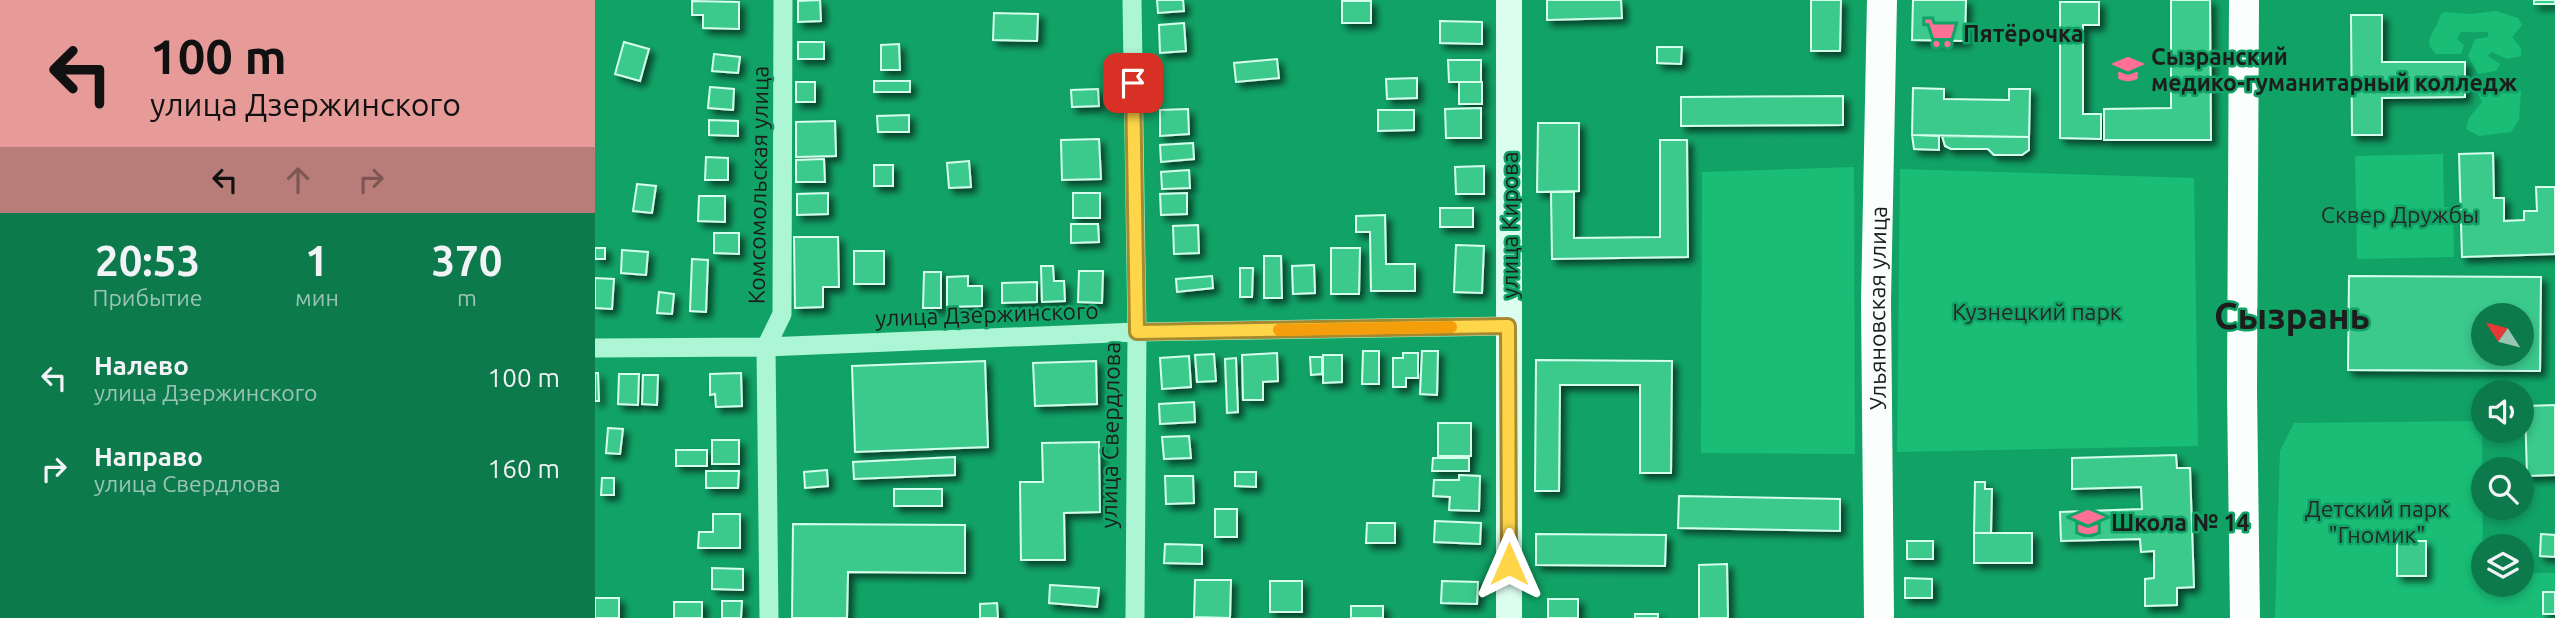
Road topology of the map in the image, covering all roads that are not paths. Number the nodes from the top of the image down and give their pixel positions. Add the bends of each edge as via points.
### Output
1 (783, 0) edge
2 (1132, 0) edge
3 (1509, 0) edge
4 (1881, 0) edge
5 (2244, 0) edge
6 (1508, 326) junction
7 (1137, 332) junction
8 (766, 347) junction
9 (595, 348) edge
10 (769, 618) edge
11 (1135, 618) edge
12 (1509, 618) edge
13 (1879, 618) edge
14 (2245, 618) edge

1 - 8 street, Комсомольская улица via 782,314
2 - 7 street, улица Свердлова
3 - 6 street, улица Кирова
4 - 13 main road, Ульяновская улица
5 - 14 main road
6 - 7 street, улица Дзержинского
6 - 12 street, улица Кирова
7 - 8 street, улица Дзержинского
7 - 11 street, улица Свердлова
8 - 9 street, улица Дзержинского
8 - 10 street, Комсомольская улица

